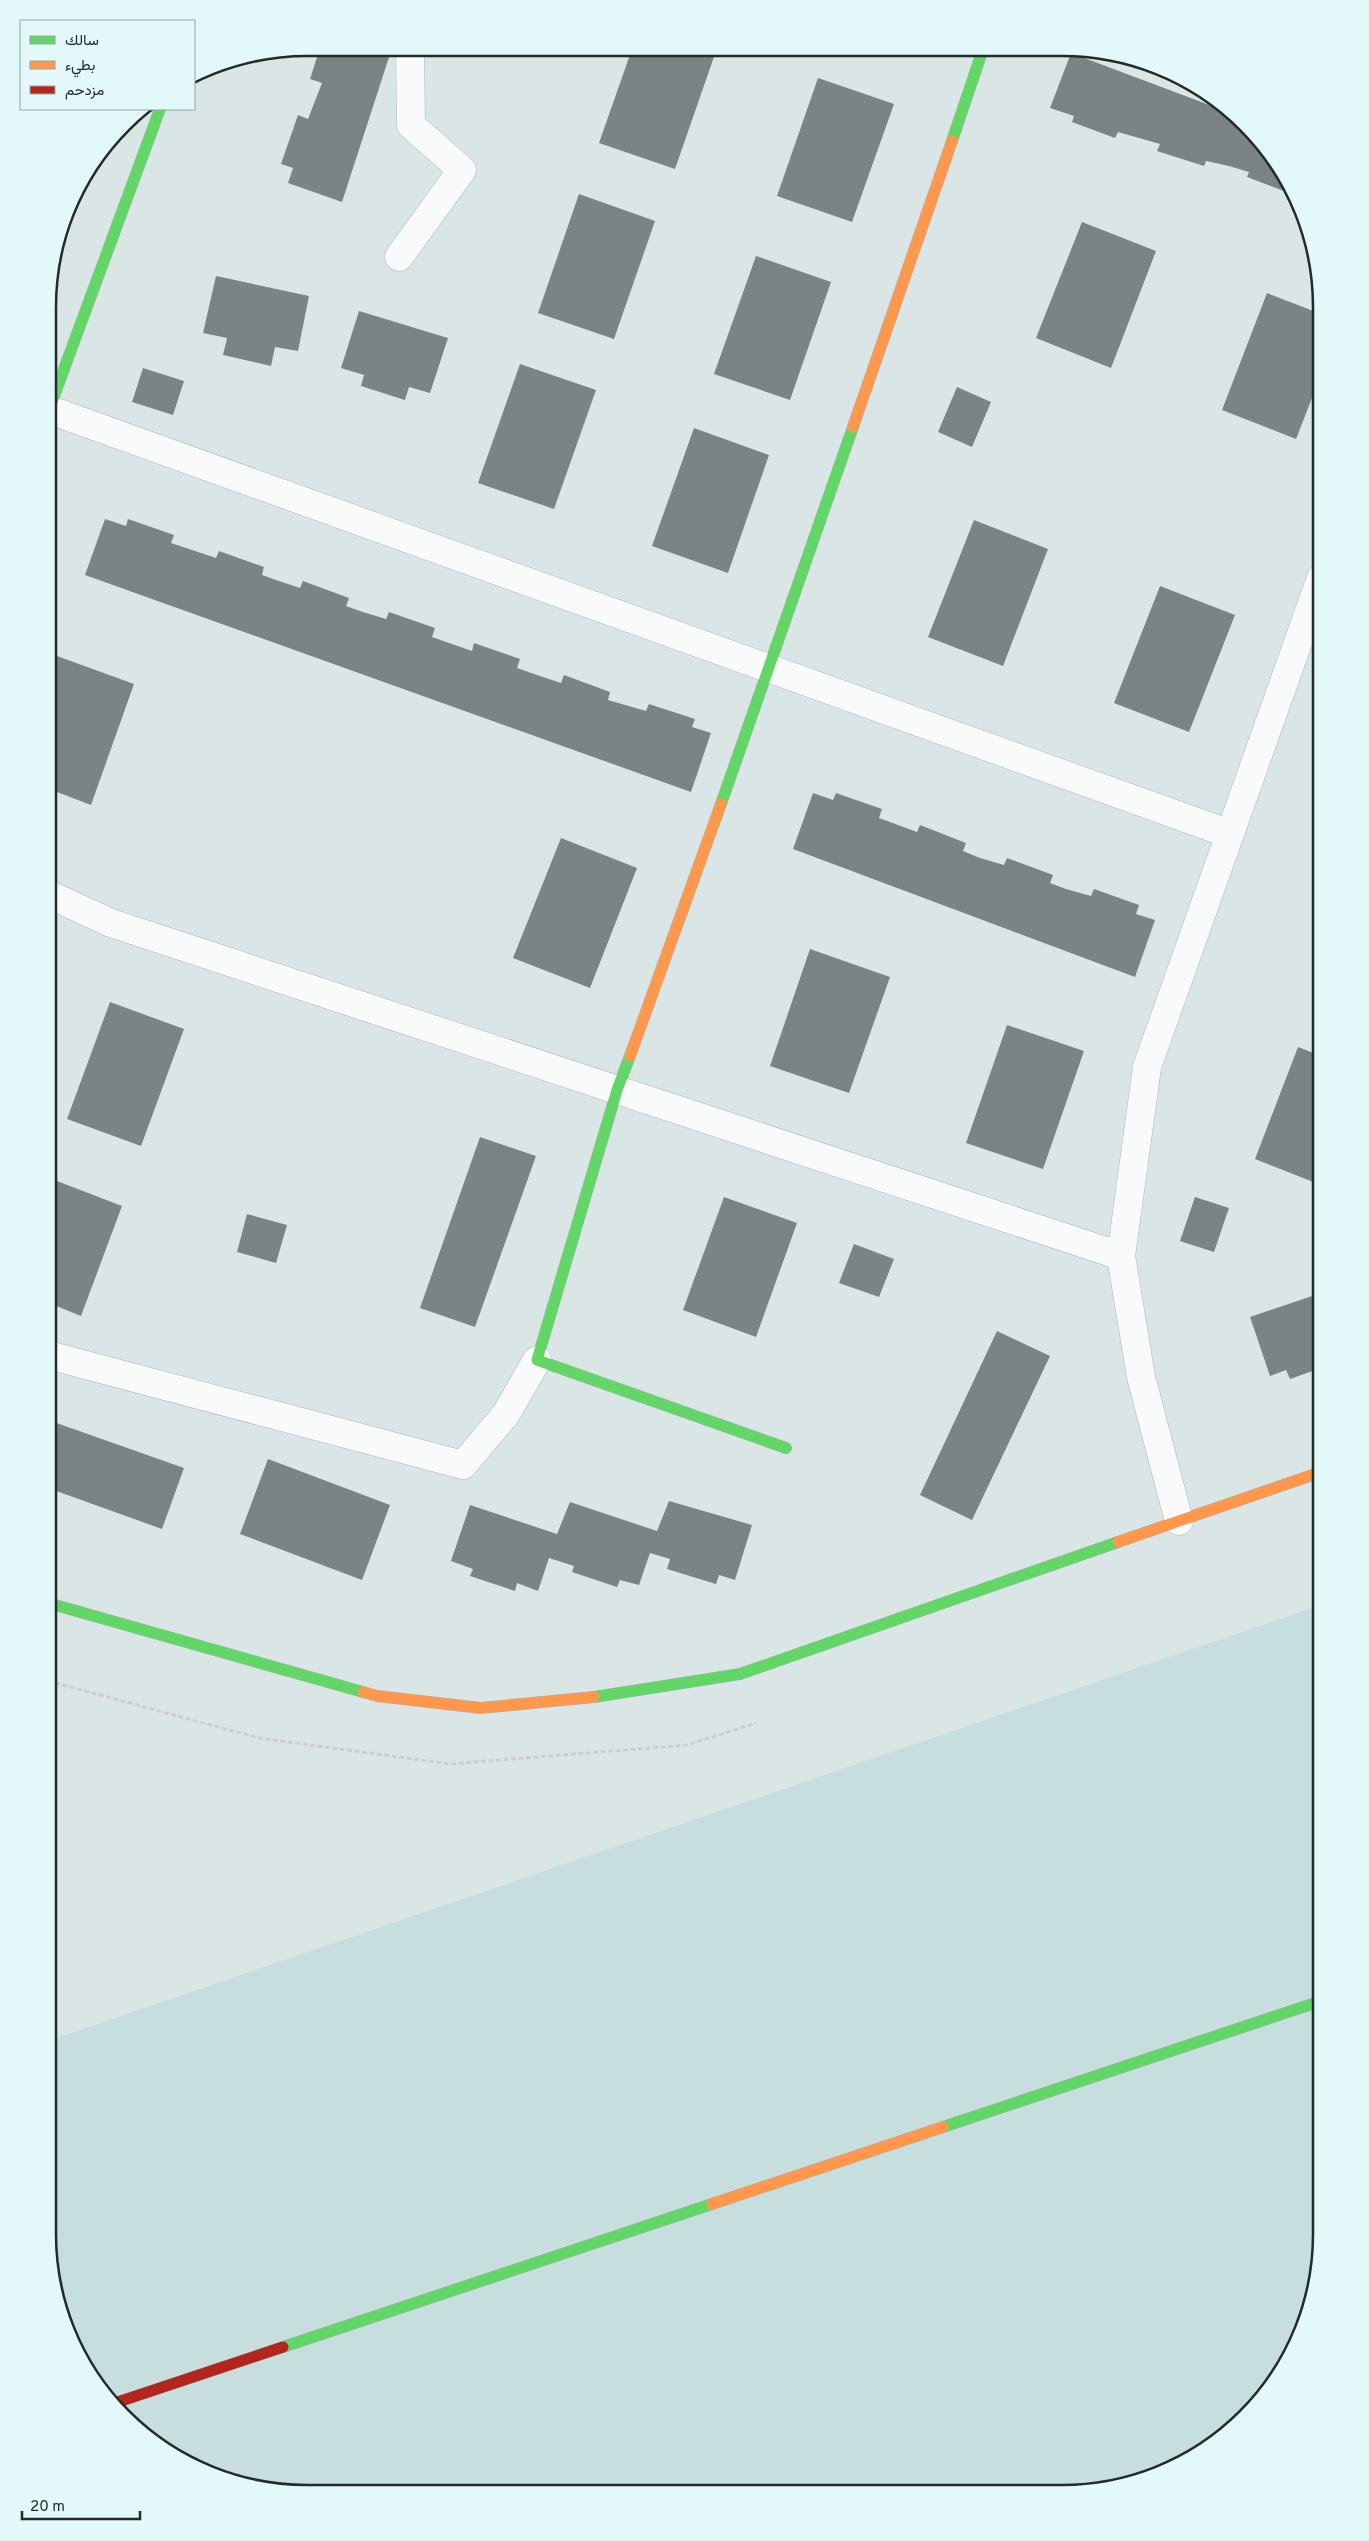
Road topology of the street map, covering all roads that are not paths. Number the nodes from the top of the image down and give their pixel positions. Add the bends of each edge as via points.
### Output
1 (410, 56) edge
2 (981, 56) edge
3 (160, 110) edge
4 (399, 257) dead end
5 (56, 393) edge
6 (56, 411) edge
7 (1313, 609) edge
8 (770, 669) junction
9 (1230, 834) junction
10 (56, 898) edge
11 (617, 1090) junction
12 (1121, 1256) junction
13 (56, 1357) edge
14 (537, 1360) junction
15 (786, 1448) dead end
16 (1313, 1475) edge
17 (1179, 1521) junction
18 (56, 1605) edge
19 (1313, 2004) edge
20 (121, 2401) edge

1 - 4 street via 412,125 462,170
2 - 8 street
3 - 5 street
6 - 8 street
7 - 9 street
8 - 9 street
8 - 11 street
9 - 12 street via 1147,1067
10 - 11 street via 111,923
11 - 12 street
11 - 14 street
12 - 17 street via 1141,1377
13 - 14 street via 463,1465 506,1414
14 - 15 street
16 - 17 street
17 - 18 street via 740,1674 594,1697 481,1708 377,1696
19 - 20 street

